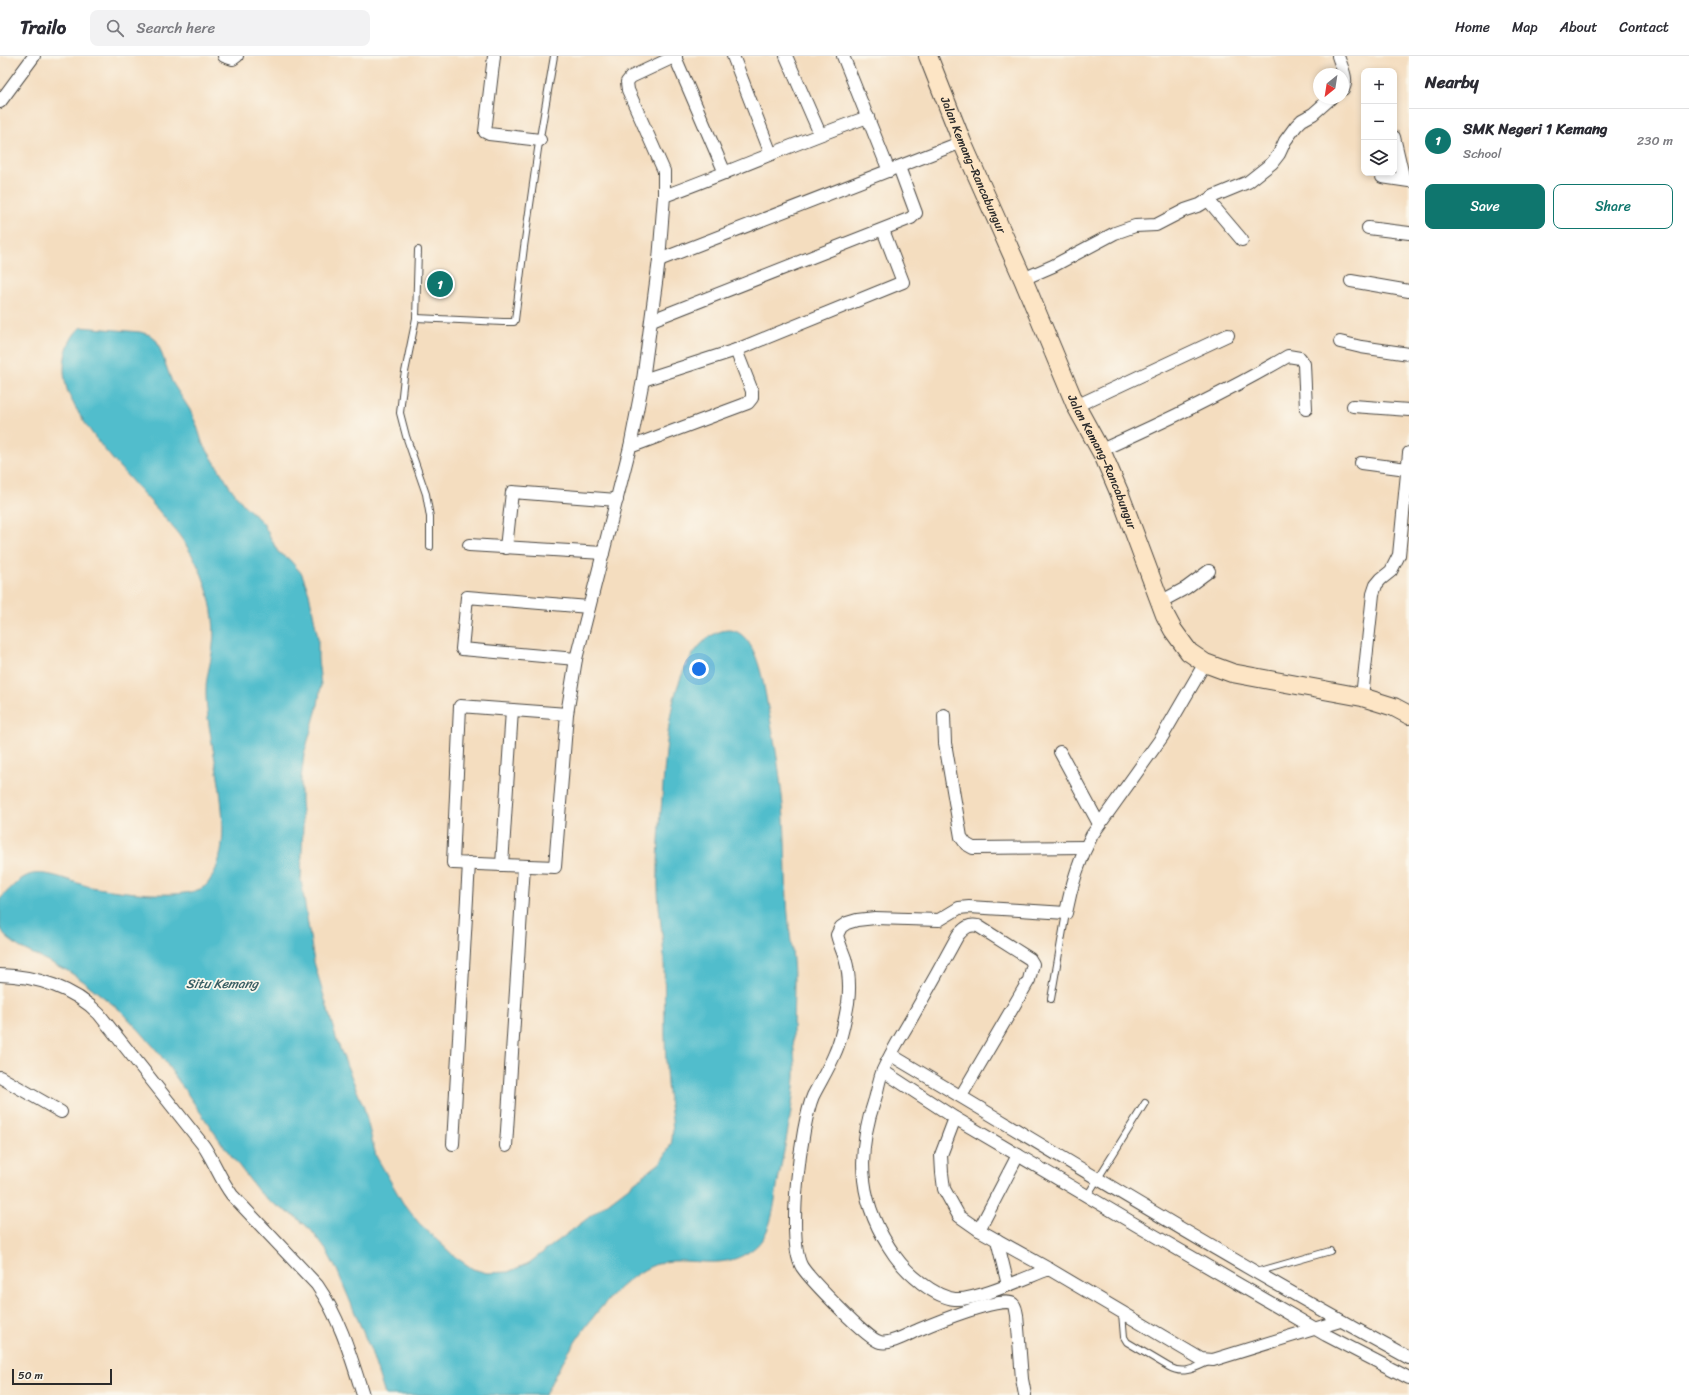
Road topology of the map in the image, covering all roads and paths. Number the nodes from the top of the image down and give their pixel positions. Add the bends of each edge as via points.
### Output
1 (34, 56) edge
2 (224, 56) edge
3 (237, 56) edge
4 (494, 56) edge
5 (554, 56) edge
6 (733, 56) edge
7 (786, 56) edge
8 (843, 56) edge
9 (928, 56) edge
10 (1338, 56) edge
11 (676, 57) edge
12 (1342, 68) edge
13 (0, 102) edge
14 (1324, 104) edge
15 (868, 117) junction
16 (820, 134) junction
17 (540, 140) junction
18 (1395, 140) edge
19 (962, 142) junction
20 (771, 154) junction
21 (894, 169) junction
22 (725, 173) junction
23 (1382, 177) dead end
24 (1406, 180) edge
25 (664, 196) junction
26 (1208, 200) junction
27 (1368, 228) dead end
28 (883, 230) junction
29 (1409, 233) edge
30 (1242, 240) dead end
31 (418, 250) dead end
32 (659, 260) junction
33 (1023, 279) junction
34 (1351, 281) dead end
35 (1409, 291) edge
36 (416, 318) junction
37 (652, 320) junction
38 (1228, 335) dead end
39 (1340, 342) dead end
40 (736, 350) junction
41 (1409, 354) edge
42 (643, 380) junction
43 (1076, 406) junction
44 (1353, 406) dead end
45 (1306, 410) dead end
46 (1409, 410) edge
47 (630, 447) junction
48 (1099, 451) junction
49 (1409, 453) edge
50 (1362, 463) dead end
51 (1407, 469) junction
52 (617, 500) junction
53 (1406, 525) edge
54 (469, 545) dead end
55 (430, 547) dead end
56 (506, 548) junction
57 (603, 553) junction
58 (1209, 571) dead end
59 (1160, 602) junction
60 (589, 607) junction
61 (576, 659) junction
62 (1205, 663) junction
63 (1362, 697) junction
64 (512, 710) junction
65 (566, 714) junction
66 (944, 715) dead end
67 (1409, 715) edge
68 (1060, 752) dead end
69 (1099, 824) junction
70 (1086, 847) junction
71 (469, 863) junction
72 (502, 865) junction
73 (524, 866) junction
74 (1066, 913) junction
75 (0, 975) edge
76 (1051, 999) dead end
77 (891, 1055) junction
78 (883, 1071) junction
79 (0, 1077) edge
80 (961, 1096) junction
81 (1145, 1103) dead end
82 (61, 1112) dead end
83 (955, 1118) junction
84 (453, 1144) dead end
85 (506, 1146) dead end
86 (1018, 1155) junction
87 (1099, 1180) junction
88 (1087, 1196) junction
89 (979, 1230) junction
90 (997, 1240) junction
91 (1330, 1251) dead end
92 (1050, 1269) junction
93 (1257, 1272) junction
94 (1008, 1285) junction
95 (1122, 1312) junction
96 (1340, 1321) junction
97 (1314, 1328) junction
98 (1409, 1358) edge
99 (1213, 1360) junction
100 (1409, 1378) edge
101 (363, 1395) edge
102 (1025, 1395) edge

1 - 13 street
2 - 3 street via 233,59
4 - 17 street via 485,132
5 - 17 lane
6 - 20 street
7 - 16 street
8 - 15 street
9 - 19 street, Jalan Kemang–Rancabungur
10 - 12 street
11 - 22 street
11 - 25 street via 631,77 627,82 628,90 664,171
14 - 26 street via 1292,130 1280,154 1267,168 1248,182
15 - 16 street
15 - 21 street
16 - 20 street
17 - 36 lane via 516,320 503,322
18 - 24 street
19 - 21 street
19 - 33 street, Jalan Kemang–Rancabungur
20 - 22 street
21 - 28 street via 916,213 904,222
21 - 32 street
22 - 25 street
23 - 24 street
25 - 32 street
26 - 30 street
26 - 33 street via 1156,225 1135,226 1115,233
27 - 29 street
28 - 37 street
28 - 40 street via 903,282
31 - 36 lane
32 - 37 street
33 - 43 street, Jalan Kemang–Rancabungur
34 - 35 street
36 - 55 lane via 404,377 400,413 426,494 430,517
37 - 42 street
38 - 43 street
39 - 41 street
40 - 42 street
40 - 47 street via 752,391 752,398 748,403
42 - 47 street
43 - 48 street, Jalan Kemang–Rancabungur
44 - 46 street
45 - 48 street via 1304,364 1300,358 1288,356 1178,416
47 - 52 street
48 - 59 street, Jalan Kemang–Rancabungur via 1119,492
49 - 51 street
50 - 51 street
51 - 53 street
52 - 56 street via 512,492
52 - 57 street
53 - 63 street via 1396,564 1376,584 1373,594
54 - 56 street
56 - 57 street
57 - 60 street
58 - 59 street via 1186,588
59 - 62 street, Jalan Kemang–Rancabungur via 1181,642 1189,652
60 - 61 street
60 - 61 street via 467,597 462,649
61 - 65 street
62 - 63 street, Jalan Kemang–Rancabungur via 1232,673
62 - 69 street via 1162,737
63 - 67 street, Jalan Kemang–Rancabungur via 1394,707
64 - 65 street
64 - 71 street via 460,706 453,863
64 - 72 street
65 - 73 street via 555,867
66 - 70 street via 945,743 961,837 966,844 973,848
68 - 69 street
69 - 70 street
70 - 74 street
71 - 72 street
71 - 84 street
72 - 73 street
73 - 85 street
74 - 76 lane
74 - 102 street via 969,906 959,908 939,920 875,918 848,923 841,927 837,934 848,971 848,1002 836,1052 809,1110 796,1184 795,1236 801,1266 872,1338 881,1343 891,1341 984,1306 1012,1303 1017,1315
75 - 101 street via 18,975 59,988 76,995 99,1014 203,1145 222,1182 232,1195 321,1290 337,1320
77 - 78 street
77 - 80 street
77 - 80 street via 958,935 966,927 978,926 1030,959 1033,964 1029,980
78 - 83 street
78 - 94 street via 867,1124 862,1159 868,1200 885,1242 917,1279 937,1294 962,1299
79 - 82 street
80 - 87 street
81 - 87 lane
83 - 86 street
83 - 89 street via 941,1155 944,1189 959,1216
86 - 88 street
86 - 89 street
87 - 88 lane
87 - 93 street
88 - 97 street
89 - 90 street
90 - 92 street
90 - 94 street
91 - 93 lane
92 - 94 street
92 - 95 street
93 - 96 street
95 - 99 street via 1201,1359
95 - 99 lane via 1124,1337 1127,1342 1176,1371 1184,1371
96 - 97 street
96 - 98 street
97 - 99 street
97 - 100 street

